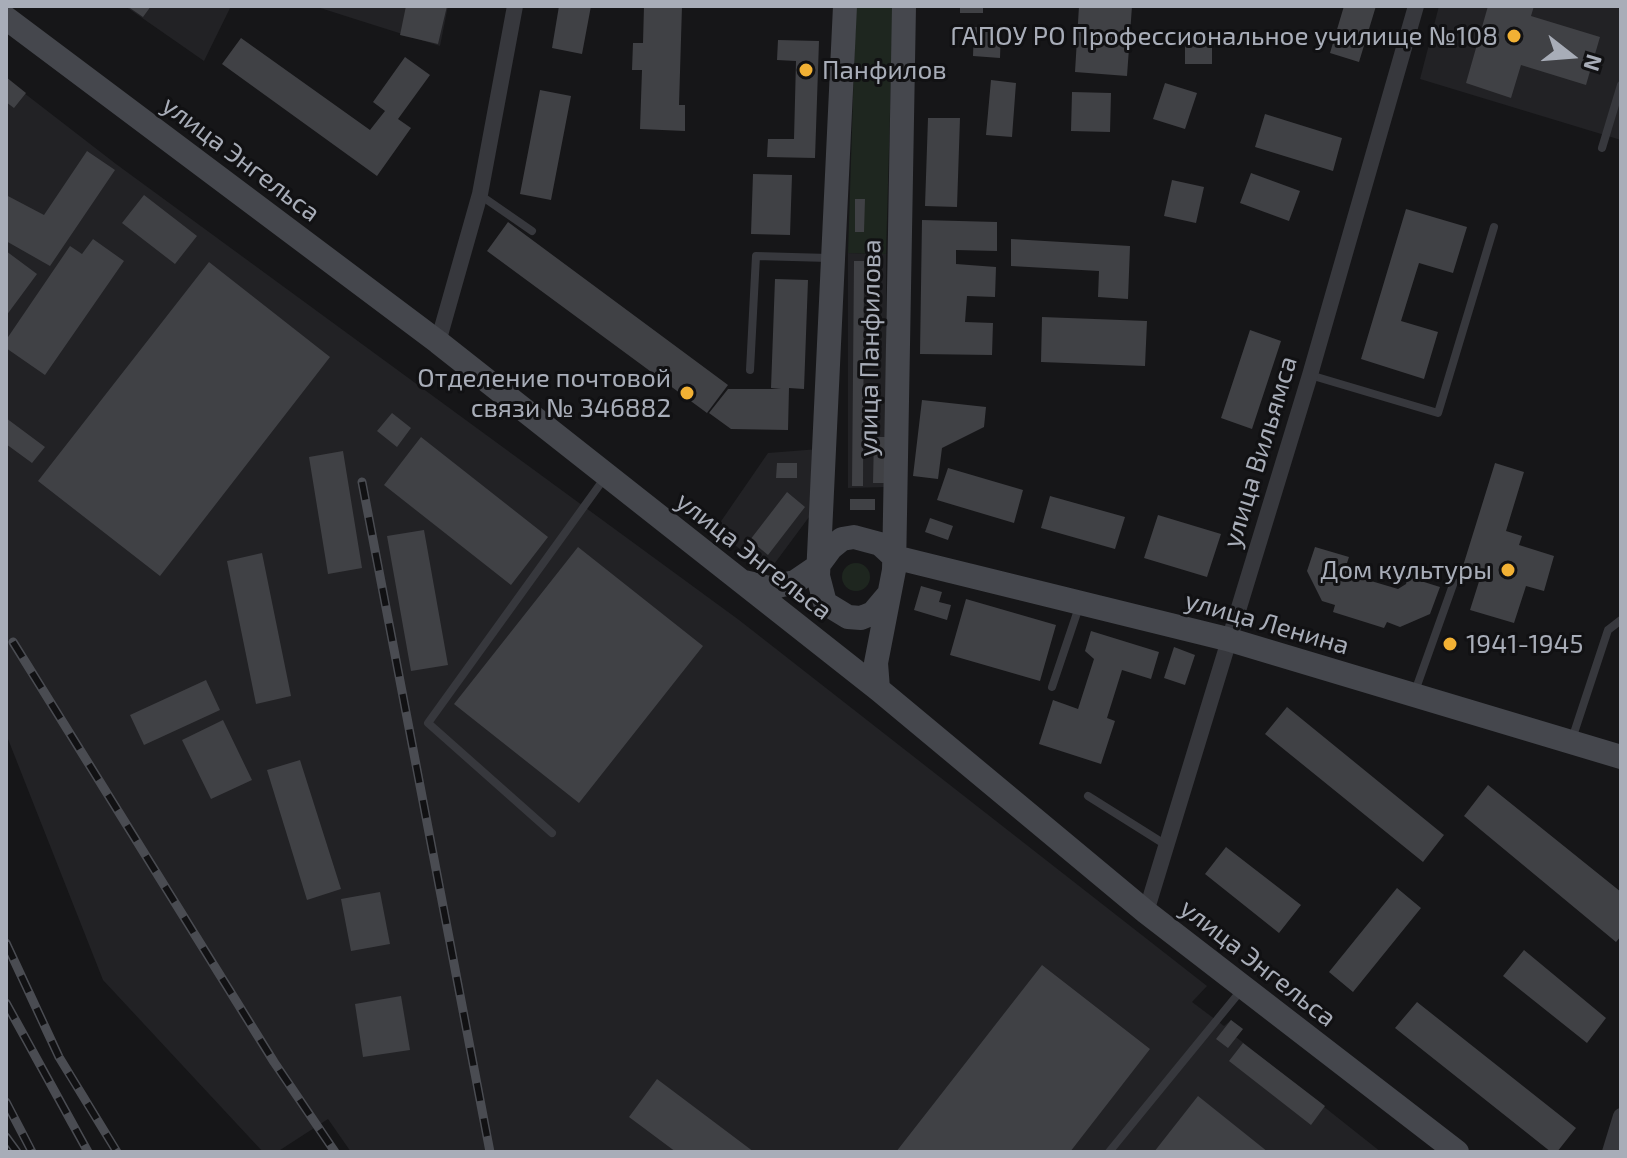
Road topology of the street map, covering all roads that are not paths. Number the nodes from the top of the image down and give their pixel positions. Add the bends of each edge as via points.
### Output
1 (515, 6) edge
2 (845, 6) edge
3 (904, 6) edge
4 (1416, 6) edge
5 (6, 18) edge
6 (1621, 85) edge
7 (1602, 148) dead end
8 (480, 194) junction
9 (1494, 227) dead end
10 (532, 231) dead end
11 (834, 258) junction
12 (438, 342) junction
13 (750, 370) dead end
14 (1310, 375) junction
15 (606, 476) junction
16 (894, 557) junction
17 (819, 569) junction
18 (738, 580) junction
19 (1454, 582) dead end
20 (892, 588) junction
21 (1081, 603) junction
22 (1621, 620) edge
23 (1227, 639) junction
24 (815, 640) junction
25 (1052, 687) dead end
26 (878, 689) junction
27 (1414, 695) junction
28 (1571, 742) junction
29 (1621, 757) edge
30 (1088, 796) dead end
31 (552, 833) dead end
32 (1166, 845) junction
33 (1146, 912) junction
34 (1244, 987) junction
35 (1621, 1116) edge
36 (1109, 1152) edge
37 (1457, 1152) edge
38 (1610, 1152) edge

1 - 8 street
2 - 11 street, улица Панфилова
3 - 16 street, улица Панфилова
4 - 14 street, улица Вильямса
5 - 12 street, улица Энгельса
6 - 7 lane
8 - 10 lane
8 - 12 street
9 - 14 lane via 1438,413
11 - 13 lane via 756,256
11 - 17 street, улица Панфилова
12 - 15 street, улица Энгельса
14 - 23 street, улица Вильямса
15 - 18 street, улица Энгельса
15 - 31 lane via 428,723
16 - 17 street via 880,544 854,537 831,548
16 - 20 street, улица Панфилова
16 - 21 street, улица Ленина
17 - 18 street via 769,588
17 - 20 street via 825,603 848,617 873,613
17 - 24 street, улица Панфилова via 811,606
18 - 24 street, улица Энгельса
19 - 27 lane
20 - 26 street, улица Панфилова via 876,663
21 - 23 street, улица Ленина
21 - 25 lane
22 - 28 lane via 1608,630
23 - 27 street, улица Ленина
23 - 32 street, улица Вильямса
24 - 26 street, улица Энгельса
26 - 33 street, улица Энгельса
27 - 28 street, улица Ленина
28 - 29 street, улица Ленина
30 - 32 lane
32 - 33 street, улица Вильямса
33 - 34 street, улица Энгельса
34 - 36 lane
34 - 37 street, улица Энгельса
35 - 38 street

